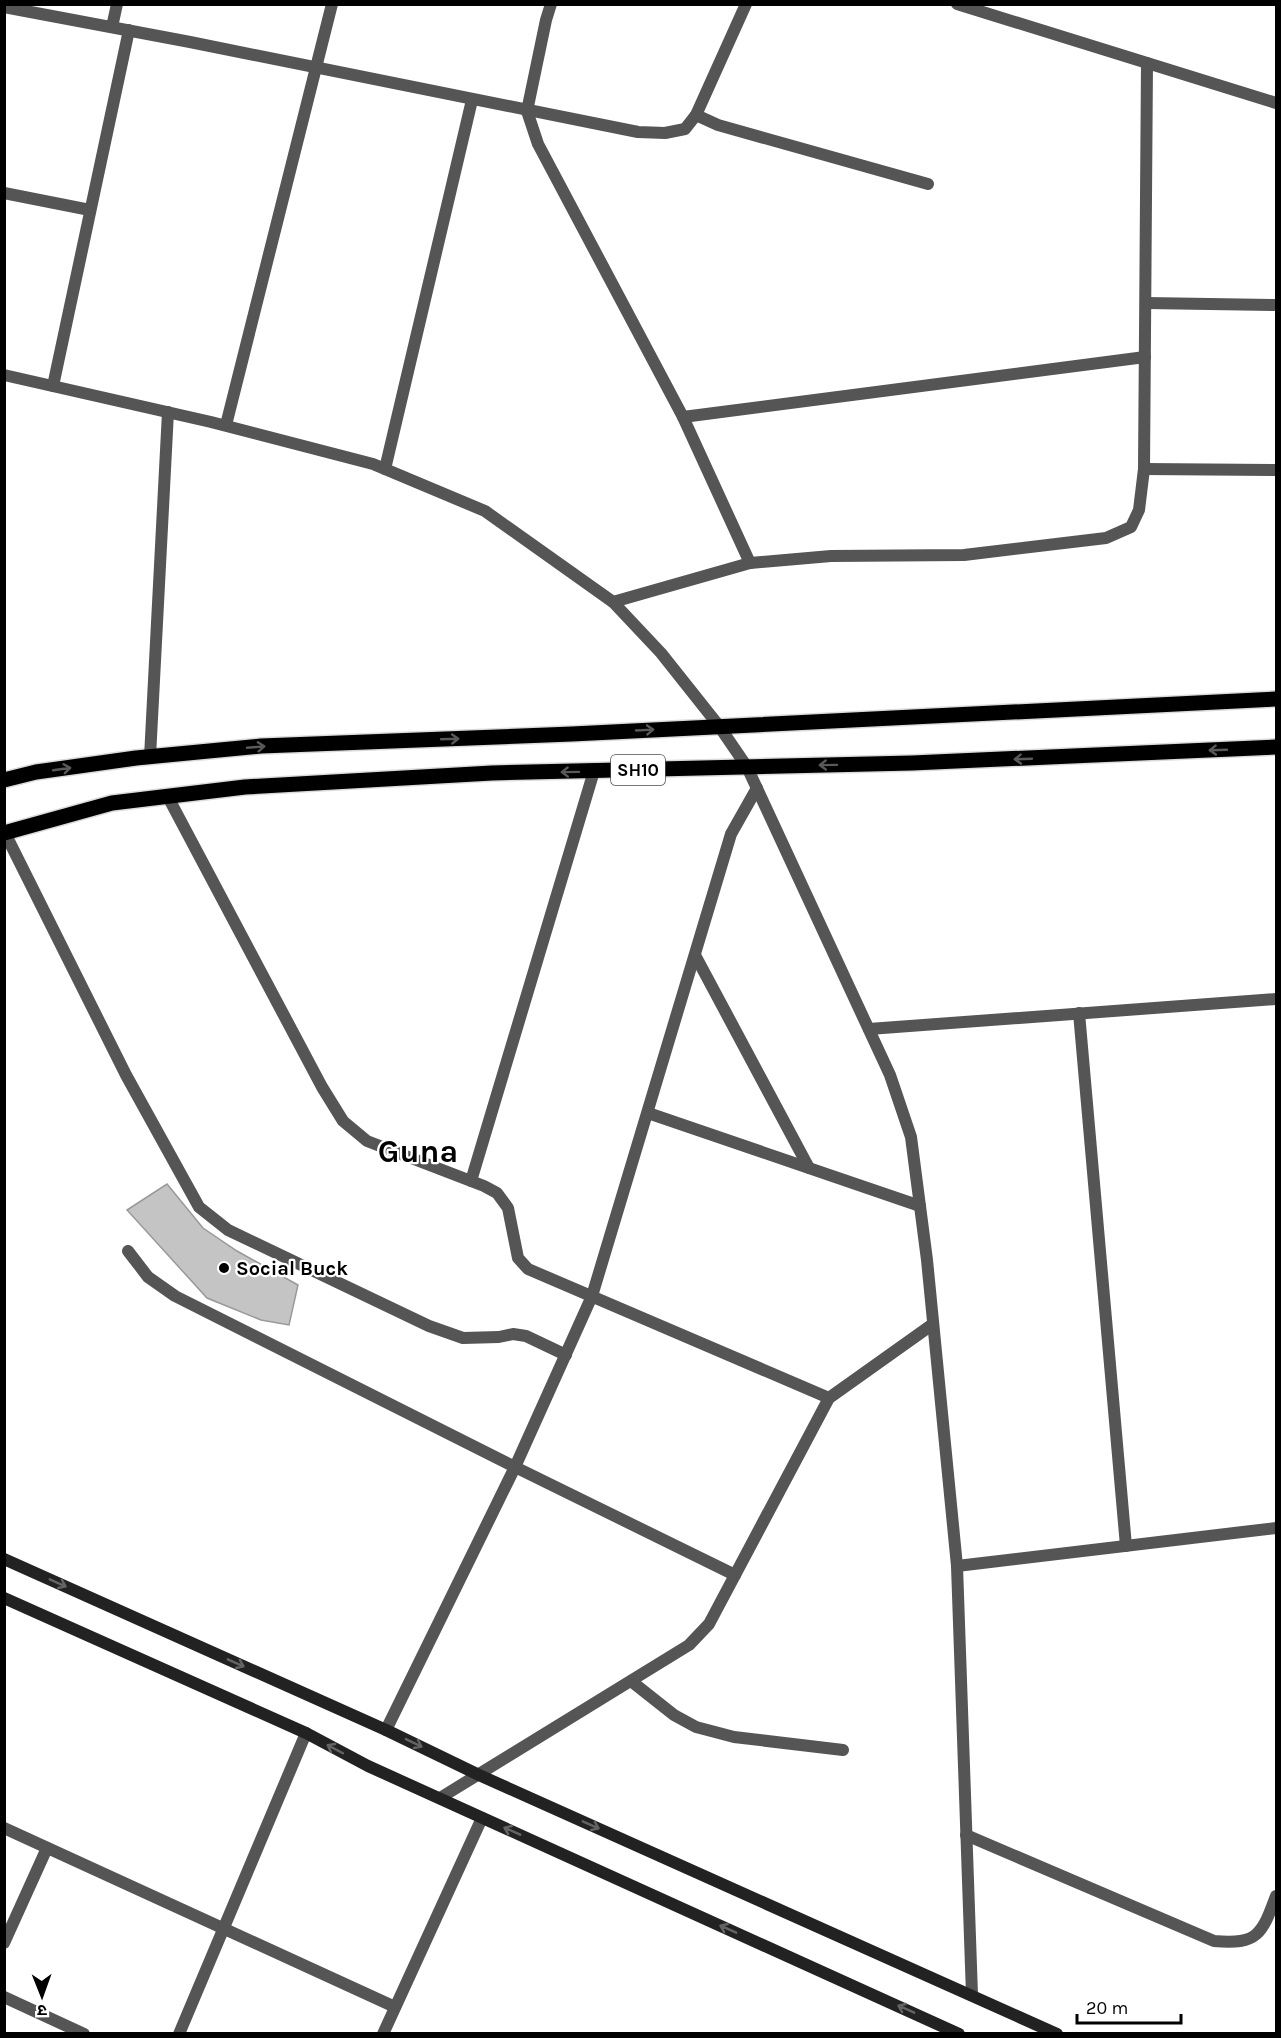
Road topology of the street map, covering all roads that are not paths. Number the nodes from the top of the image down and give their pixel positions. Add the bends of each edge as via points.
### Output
1 (117, 4) edge
2 (332, 4) edge
3 (551, 4) edge
4 (746, 4) edge
5 (957, 4) edge
6 (4, 7) edge
7 (112, 27) junction
8 (129, 30) junction
9 (1147, 63) junction
10 (317, 68) junction
11 (472, 100) junction
12 (1276, 103) edge
13 (527, 111) junction
14 (696, 115) junction
15 (928, 184) dead end
16 (4, 193) edge
17 (90, 210) junction
18 (1146, 303) junction
19 (1276, 305) edge
20 (1145, 357) junction
21 (5, 376) edge
22 (4, 384) edge
23 (53, 386) junction
24 (168, 412) junction
25 (683, 417) junction
26 (226, 425) junction
27 (385, 469) junction
28 (1144, 469) junction
29 (1276, 470) edge
30 (750, 563) junction
31 (612, 602) junction
32 (1276, 699) edge
33 (719, 726) junction
34 (1276, 747) edge
35 (150, 757) junction
36 (747, 767) junction
37 (594, 771) junction
38 (4, 780) edge
39 (757, 788) junction
40 (168, 797) junction
41 (5, 833) edge
42 (695, 955) junction
43 (1276, 999) edge
44 (1079, 1013) junction
45 (869, 1029) junction
46 (648, 1113) junction
47 (809, 1168) junction
48 (471, 1181) junction
49 (920, 1206) junction
50 (128, 1251) dead end
51 (592, 1296) junction
52 (933, 1324) junction
53 (566, 1356) junction
54 (829, 1398) junction
55 (515, 1467) junction
56 (1276, 1528) edge
57 (1126, 1546) junction
58 (4, 1559) edge
59 (957, 1566) junction
60 (735, 1575) junction
61 (4, 1598) edge
62 (631, 1681) junction
63 (386, 1730) junction
64 (306, 1733) junction
65 (843, 1750) dead end
66 (479, 1775) junction
67 (440, 1798) junction
68 (482, 1818) junction
69 (4, 1828) edge
70 (966, 1835) junction
71 (47, 1848) junction
72 (1276, 1896) edge
73 (224, 1929) junction
74 (4, 1943) edge
75 (972, 1995) junction
76 (4, 1997) edge
77 (395, 2007) junction
78 (84, 2034) edge
79 (179, 2034) edge
80 (383, 2034) edge
81 (959, 2034) edge
82 (1057, 2034) edge

1 - 7 street
2 - 10 street
3 - 13 street
4 - 14 street
5 - 9 street
6 - 7 street
7 - 8 street
8 - 10 street
8 - 17 street
9 - 12 street
9 - 18 street
10 - 11 street
10 - 26 street
11 - 13 street
11 - 27 street
13 - 14 street via 665,134 685,129
13 - 25 street via 538,144
14 - 15 street
16 - 17 street
17 - 23 street
18 - 19 street
18 - 20 street
20 - 25 street
20 - 28 street
21 - 22 street
21 - 23 street
23 - 24 street
24 - 26 street
24 - 35 street
25 - 30 street
26 - 27 street
27 - 31 street via 485,511
28 - 29 street
28 - 30 street via 1139,510 1131,527 1106,538 964,555 831,556
30 - 31 street
31 - 33 street via 661,653
32 - 33 main road, SH10
35 -> 33 main road, SH10 via 261,746
33 - 36 street
34 -> 36 main road, SH10
38 -> 35 main road, SH10
36 - 37 main road, SH10
36 - 39 street
37 -> 40 main road, SH10 via 257,787
37 - 48 street
39 - 42 street via 731,834
39 - 45 street
40 - 41 main road, SH10 via 112,804
40 - 48 street via 343,1121 367,1141
41 - 53 street via 126,1076 200,1207 228,1230 429,1326 463,1338 526,1336
42 - 46 street
42 - 47 street
43 - 44 street
44 - 45 street
44 - 57 street
45 - 49 street via 911,1137
46 - 47 street
46 - 51 street
47 - 49 street
48 - 51 street via 497,1193 508,1208 518,1258 528,1269
49 - 52 street
50 - 55 street via 148,1277 176,1296
51 - 53 street
51 - 54 street
52 - 54 street
52 - 59 street
53 - 55 street
54 - 60 street
55 - 60 street
55 - 63 street
56 - 57 street
57 - 59 street
58 -> 63 main road
59 - 70 street
60 - 62 street via 709,1624 689,1645
61 - 64 main road
62 - 65 street via 696,1727 734,1737
62 - 66 street
63 -> 66 main road
67 -> 64 main road
64 - 73 street
66 - 67 street
66 -> 75 main road
67 - 68 main road
68 - 77 street
81 -> 68 main road
69 - 71 street
70 - 72 street via 1214,1941 1235,1942 1258,1935
70 - 75 street
71 - 73 street
71 - 74 street
73 - 77 street
73 - 79 street
75 - 82 main road
76 - 78 street
77 - 80 street

